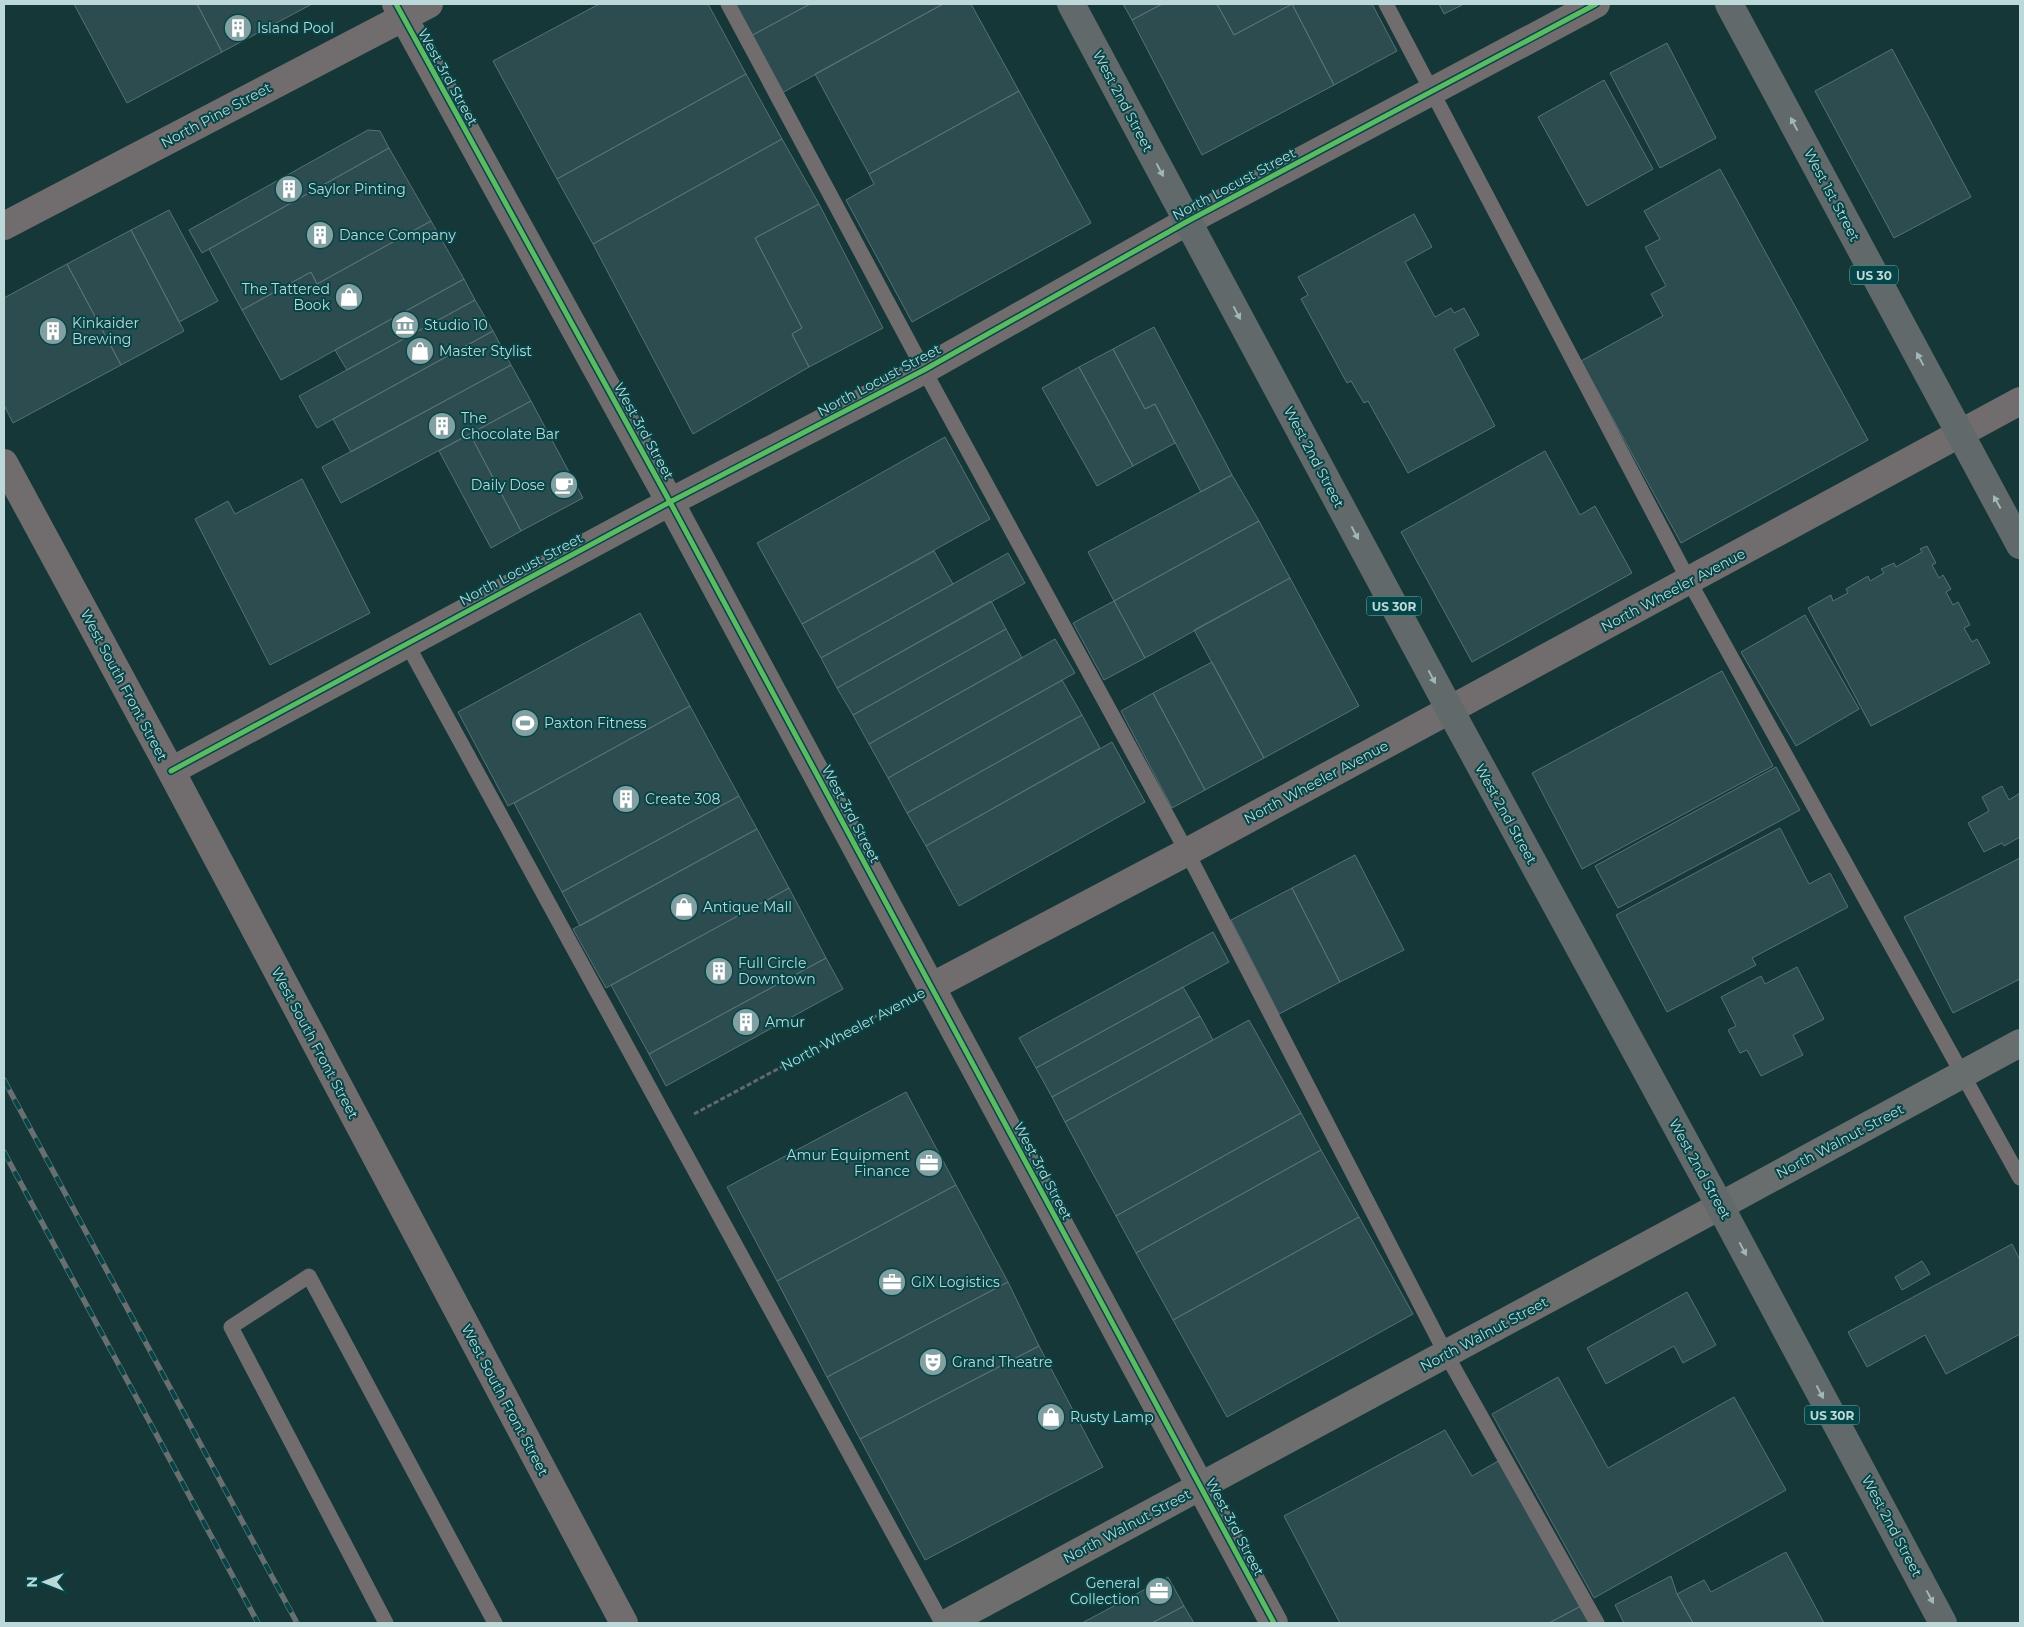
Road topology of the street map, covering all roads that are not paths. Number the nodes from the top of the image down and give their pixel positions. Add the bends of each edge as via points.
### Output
1 (429, 4) edge
2 (728, 4) edge
3 (1071, 4) edge
4 (1386, 4) edge
5 (1596, 4) edge
6 (1729, 4) edge
7 (399, 11) edge
8 (1432, 92) junction
9 (1188, 221) junction
10 (4, 226) edge
11 (924, 370) junction
12 (2020, 401) edge
13 (1960, 434) junction
14 (4, 463) edge
15 (670, 502) junction
16 (2020, 545) edge
17 (1689, 581) junction
18 (407, 644) junction
19 (1450, 710) junction
20 (171, 771) junction
21 (1187, 852) junction
22 (931, 987) junction
23 (2020, 1043) edge
24 (1963, 1075) junction
25 (2020, 1178) edge
26 (1720, 1206) junction
27 (1446, 1354) junction
28 (1200, 1487) junction
29 (386, 1623) edge
30 (495, 1623) edge
31 (624, 1623) edge
32 (942, 1623) edge
33 (947, 1623) edge
34 (1274, 1623) edge
35 (1597, 1623) edge
36 (1944, 1623) edge

1 - 7 street, North Pine Street
2 - 11 lane
3 -> 9 highway, West 2nd Street / US 30R
4 - 8 lane
5 - 8 street, North Locust Street
13 -> 6 highway, West 1st Street / US 30
7 - 10 street, North Pine Street
7 - 15 street, West 3rd Street
8 - 9 street, North Locust Street
8 - 17 lane
9 - 11 street, North Locust Street
9 -> 19 highway, West 2nd Street / US 30R
11 - 15 street, North Locust Street
11 - 21 lane
12 - 13 street, North Wheeler Avenue
16 -> 13 highway, West 1st Street / US 30
13 - 17 street, North Wheeler Avenue
14 - 20 street, West South Front Street
15 - 18 street, North Locust Street
15 - 22 street, West 3rd Street
17 - 19 street, North Wheeler Avenue
17 - 24 lane
18 - 20 street, North Locust Street
18 - 32 lane
19 - 21 street, North Wheeler Avenue
19 - 26 highway, West 2nd Street / US 30R
20 - 31 street, West South Front Street
21 - 22 street, North Wheeler Avenue
21 - 27 lane
22 - 28 street, West 3rd Street
23 - 24 main road, North Walnut Street
24 - 25 lane
24 - 26 main road, North Walnut Street
26 - 27 main road, North Walnut Street
26 -> 36 highway, West 2nd Street / US 30R
27 - 28 main road, North Walnut Street
27 - 35 lane
28 - 33 main road, North Walnut Street
28 - 34 street, West 3rd Street
29 - 30 lane via 231,1327 309,1276

